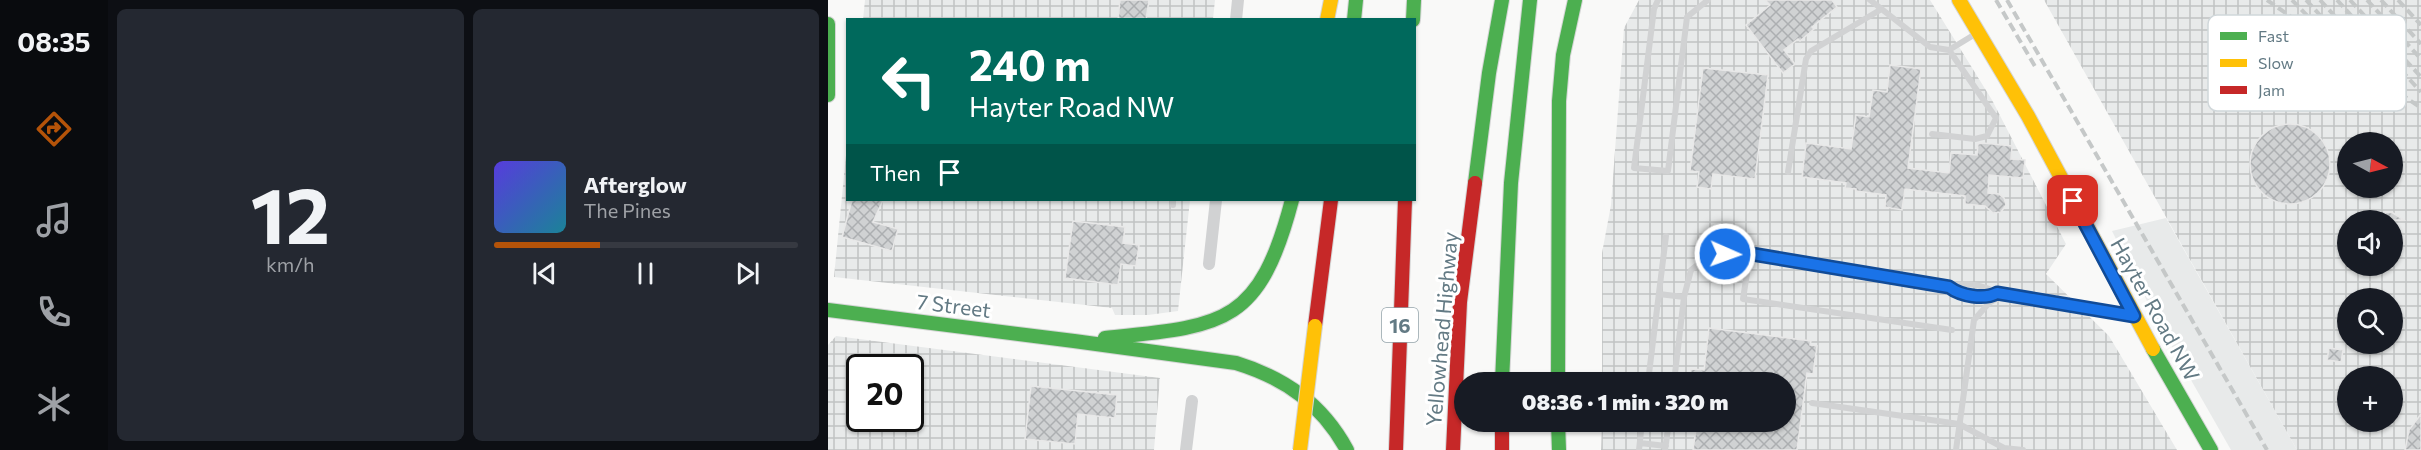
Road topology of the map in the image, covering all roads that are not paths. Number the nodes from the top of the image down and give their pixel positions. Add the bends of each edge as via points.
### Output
1 (1238, 0) edge
2 (1331, 0) edge
3 (1356, 0) edge
4 (1413, 0) edge
5 (1502, 0) edge
6 (1530, 0) edge
7 (1575, 0) edge
8 (1658, 0) edge
9 (1708, 0) edge
10 (1869, 0) edge
11 (1959, 0) edge
12 (1880, 10) junction
13 (1236, 18) edge
14 (1327, 18) edge
15 (1354, 18) edge
16 (1413, 18) edge
17 (828, 24) edge
18 (1978, 32) junction
19 (1949, 50) junction
20 (828, 95) edge
21 (1932, 134) dead end
22 (1788, 172) dead end
23 (1216, 201) edge
24 (1292, 201) edge
25 (1331, 201) edge
26 (1405, 201) edge
27 (1666, 236) dead end
28 (1750, 254) junction
29 (1209, 264) dead end
30 (1659, 294) junction
31 (2005, 294) junction
32 (1684, 297) junction
33 (828, 310) edge
34 (2134, 316) junction
35 (1952, 330) dead end
36 (1074, 341) junction
37 (1502, 372) edge
38 (1558, 372) edge
39 (1648, 372) edge
40 (1675, 372) edge
41 (1192, 401) dead end
42 (1812, 403) dead end
43 (1959, 424) junction
44 (1502, 432) edge
45 (1558, 432) edge
46 (1641, 432) edge
47 (1667, 432) edge
48 (1639, 447) edge
49 (1665, 448) edge
50 (1186, 450) edge
51 (1300, 450) edge
52 (1347, 450) edge
53 (1396, 450) edge
54 (1453, 450) edge
55 (1502, 450) edge
56 (1559, 450) edge
57 (1956, 450) edge
58 (2023, 450) edge
59 (2211, 450) edge

1 - 13 street
2 - 14 main road
3 - 15 main road
4 - 16 main road
5 - 54 main road, Yellowhead Highway via 1460,302
6 - 37 main road via 1511,183
7 - 38 main road via 1563,55 1559,101
8 - 9 lane via 1634,168 1668,171 1687,17
10 - 12 lane
11 - 18 main road, Hayter Road NW
12 - 19 lane via 1930,47
12 - 22 lane via 1811,51 1806,59
17 - 20 main road
18 - 19 lane
18 - 34 main road, Hayter Road NW via 2028,116
19 - 21 lane via 1996,118 1987,136 1981,138
23 - 29 street
24 - 36 main road via 1262,277 1248,299 1234,311 1190,327
25 - 51 main road, bridge
26 - 53 main road, 16
27 - 30 lane
28 - 31 lane via 1949,287 1958,284 1991,288
28 - 32 lane via 1710,255 1691,270
28 - 35 lane via 1743,299
30 - 32 lane
30 - 39 lane
31 - 34 lane
31 - 43 lane via 1989,303 1974,320
32 - 40 lane
33 - 36 main road, 7 Street
34 - 59 main road, Hayter Road NW
36 - 52 main road via 1258,368 1286,382 1317,408
41 - 50 street
42 - 43 lane
43 - 57 lane
43 - 58 lane via 2004,448
44 - 55 main road
45 - 56 main road
46 - 48 lane
47 - 49 lane
48 - 49 lane

